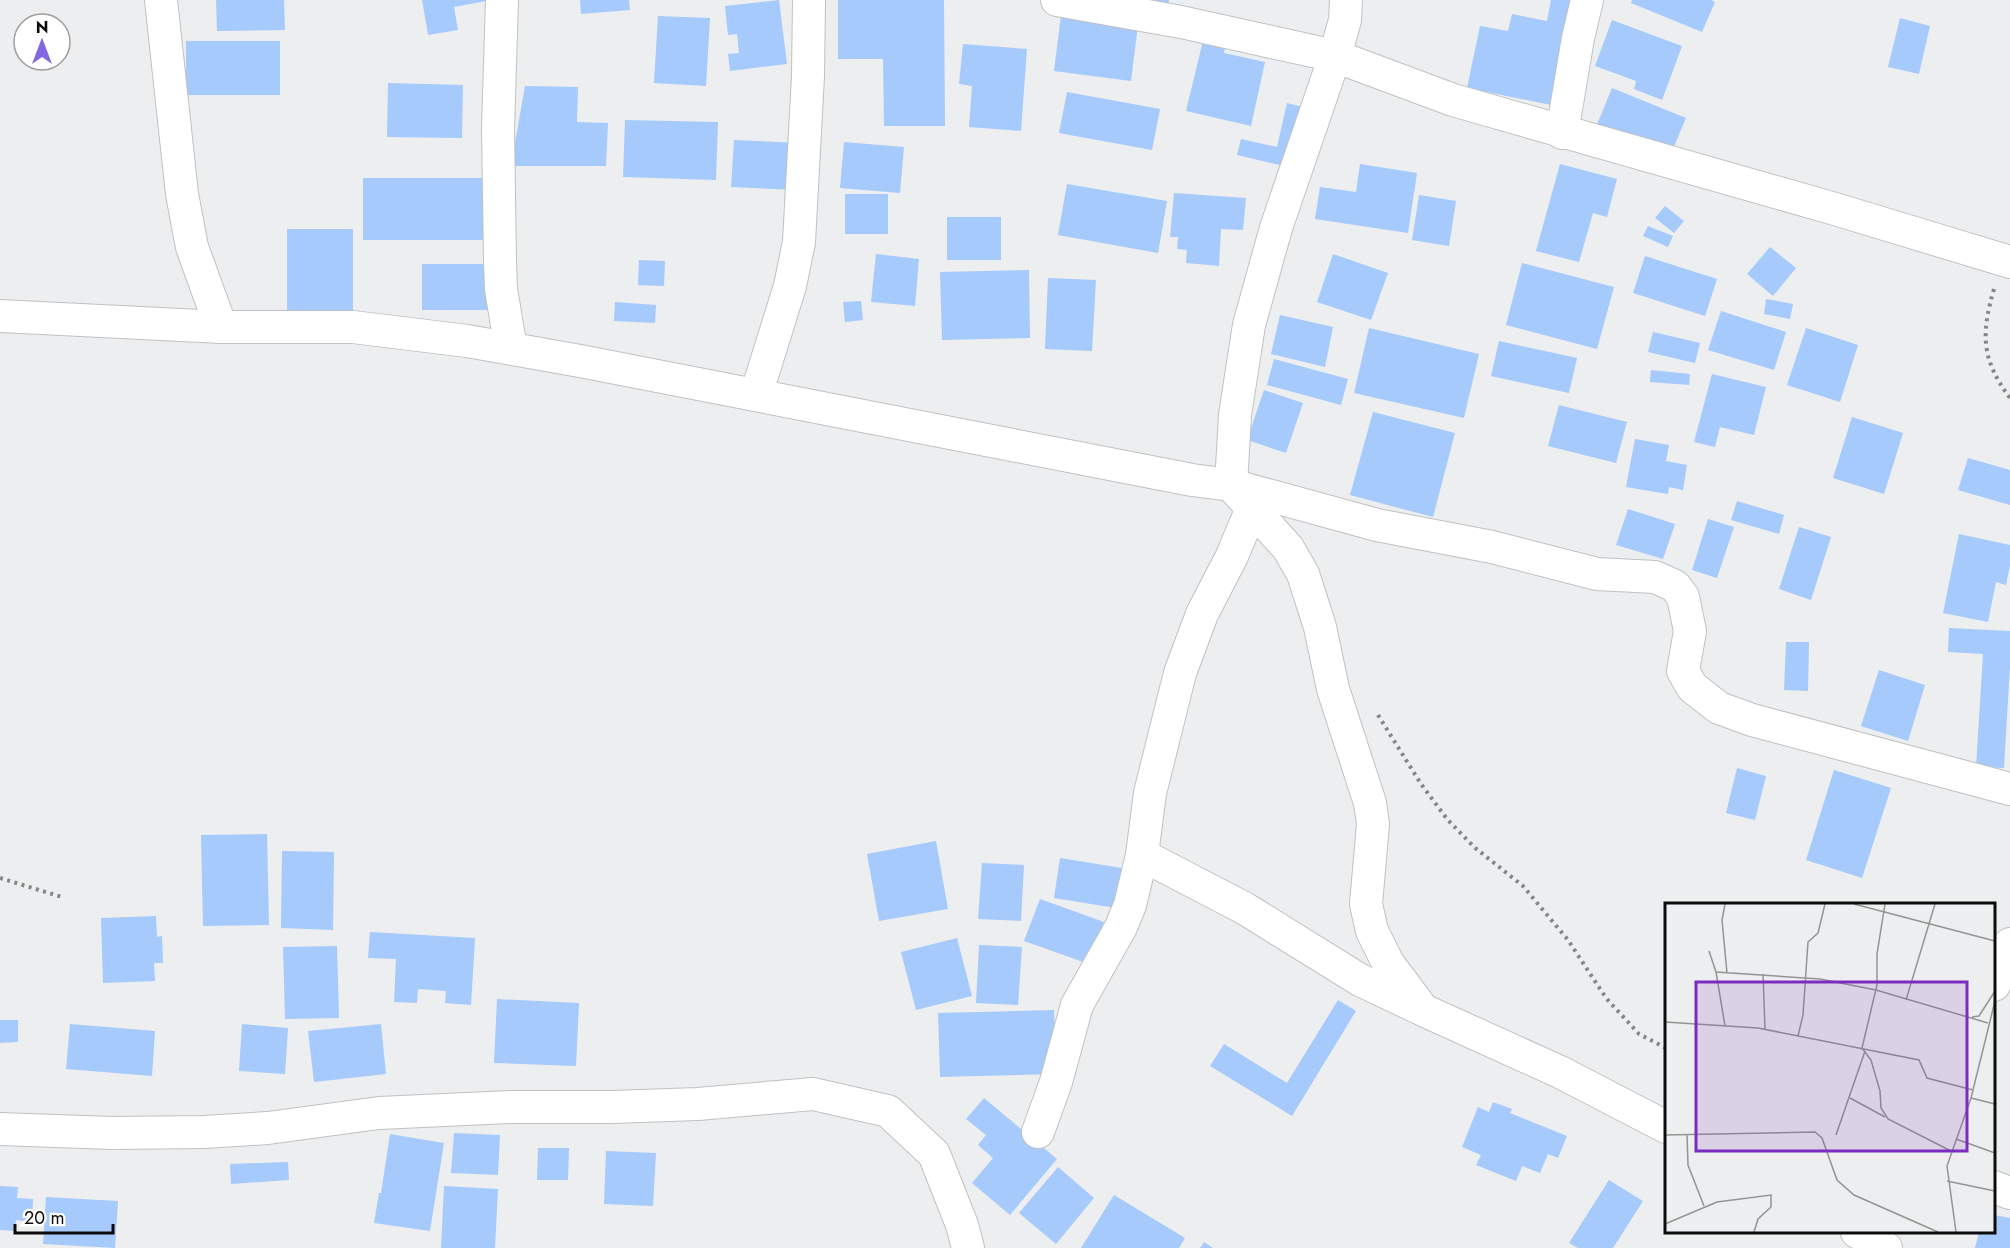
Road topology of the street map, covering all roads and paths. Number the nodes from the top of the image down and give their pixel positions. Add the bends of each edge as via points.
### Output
1 (161, 0) edge
2 (502, 0) edge
3 (809, 0) edge
4 (1057, 0) edge
5 (1346, 0) edge
6 (1587, 0) edge
7 (1335, 56) junction
8 (1562, 133) junction
9 (2004, 272) edge
10 (0, 316) edge
11 (221, 327) junction
12 (512, 349) junction
13 (756, 395) junction
14 (2010, 398) edge
15 (1231, 485) junction
16 (1252, 508) junction
17 (1375, 710) dead end
18 (2010, 789) edge
19 (1142, 855) junction
20 (0, 878) edge
21 (62, 897) dead end
22 (2010, 944) edge
23 (1995, 984) edge
24 (1423, 1010) junction
25 (1665, 1047) edge
26 (1665, 1126) edge
27 (0, 1129) edge
28 (1038, 1132) dead end
29 (1995, 1187) edge
30 (2010, 1193) edge
31 (1859, 1233) edge
32 (1901, 1233) edge
33 (968, 1248) edge
34 (1886, 1248) edge
35 (1894, 1248) edge

1 - 11 street via 182,194 192,247
2 - 12 street via 498,128 500,261
3 - 13 street via 799,242 790,286
4 - 7 street
5 - 7 street
6 - 8 street
7 - 8 street via 1453,100
7 - 15 street via 1276,228 1249,325 1235,415
8 - 9 street via 1824,206
9 - 14 path via 1994,287 1988,308 1986,354
10 - 11 street
11 - 12 street via 353,327
12 - 13 street
13 - 15 street
15 - 16 street
15 - 18 street via 1377,525 1492,547 1597,574 1655,577 1675,586 1683,597 1690,631 1683,670 1692,687 1719,708
16 - 19 street via 1202,614 1180,673 1150,793
16 - 24 street via 1288,548 1303,574 1320,627 1333,689 1370,803 1373,824 1366,904 1372,931 1388,963
17 - 25 path via 1447,819 1474,847 1523,886 1568,940 1606,998 1639,1034
19 - 24 street via 1244,909 1360,980
19 - 28 street via 1121,927 1077,1005
20 - 21 path
22 - 23 street
24 - 26 street via 1560,1072
27 - 33 street via 205,1132 379,1113 698,1104 813,1094 888,1111 934,1155
29 - 30 street
31 - 34 street
32 - 35 street

